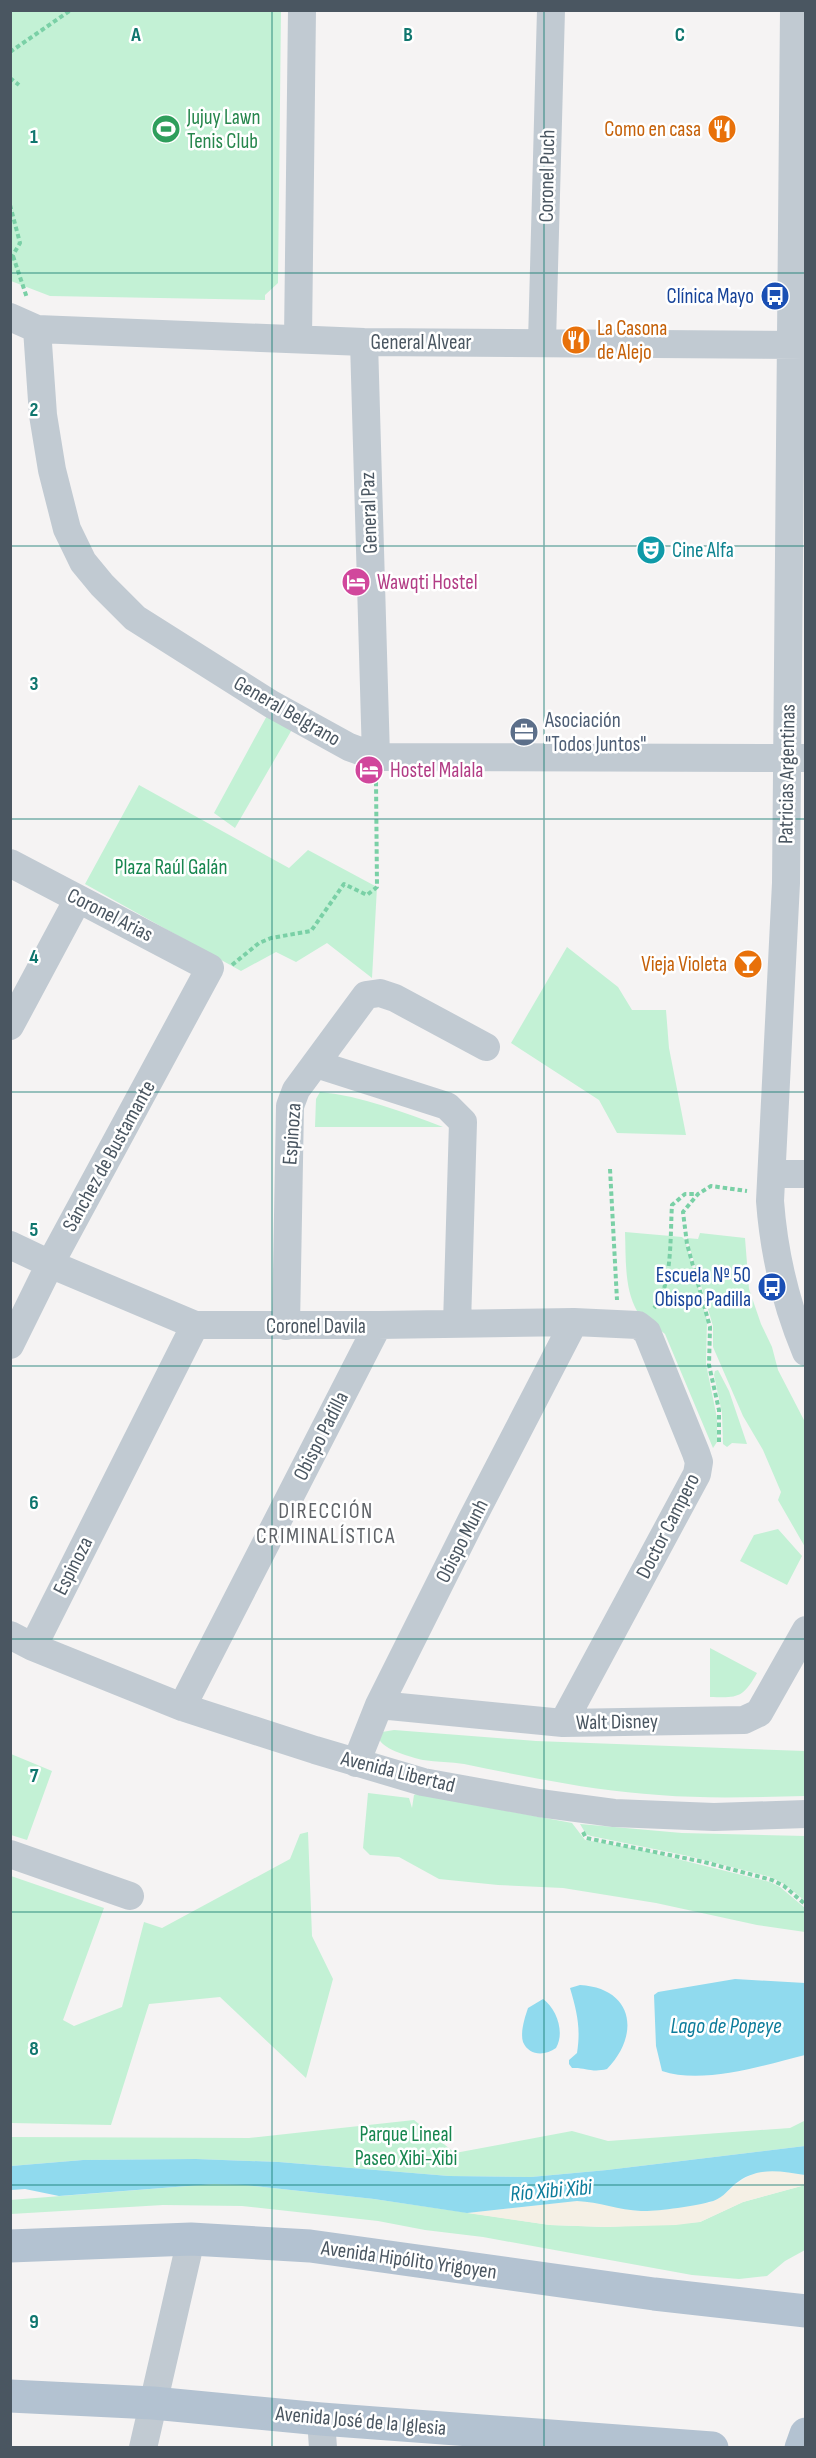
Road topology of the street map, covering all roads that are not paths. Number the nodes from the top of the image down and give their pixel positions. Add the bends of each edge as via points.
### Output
1 (302, 10) edge
2 (551, 10) edge
3 (794, 10) edge
4 (10, 317) edge
5 (37, 329) junction
6 (298, 339) junction
7 (364, 342) junction
8 (542, 342) junction
9 (798, 345) edge
10 (376, 757) junction
11 (796, 758) edge
12 (10, 863) edge
13 (78, 899) junction
14 (221, 967) joint
15 (10, 1026) edge
16 (486, 1047) dead end
17 (316, 1065) junction
18 (806, 1174) edge
19 (771, 1187) junction
20 (10, 1245) edge
21 (50, 1264) junction
22 (574, 1322) junction
23 (458, 1324) junction
24 (628, 1324) joint
25 (195, 1325) junction
26 (286, 1326) junction
27 (378, 1326) junction
28 (10, 1345) edge
29 (806, 1352) edge
30 (806, 1630) edge
31 (22, 1641) edge
32 (380, 1705) junction
33 (182, 1707) junction
34 (564, 1723) junction
35 (356, 1763) junction
36 (806, 1815) edge
37 (10, 1854) edge
38 (130, 1896) dead end
39 (191, 2239) junction
40 (10, 2246) edge
41 (797, 2306) edge
42 (10, 2396) edge
43 (153, 2403) junction
44 (322, 2433) edge
45 (806, 2433) edge
46 (143, 2448) edge
47 (712, 2448) edge
48 (801, 2448) edge

1 - 6 street
2 - 8 street, Coronel Puch
3 - 9 street, Patricias Argentinas
4 - 5 street
5 - 6 street, General Alvear
5 - 10 street, General Belgrano via 43,415 52,470 67,528 84,562 102,585 135,618 271,704 349,747
6 - 7 street, General Alvear
7 - 8 street, General Alvear
7 - 10 street, General Paz
8 - 9 street, General Alvear
9 - 11 street, Patricias Argentinas
10 - 11 street, General Belgrano
11 - 19 street, Patricias Argentinas
12 - 13 street, Coronel Arias
13 - 14 street, Coronel Arias
13 - 15 street
14 - 21 street, Sánchez de Bustamante
16 - 17 street, Espinoza via 380,993 366,995
17 - 23 street via 447,1106 463,1122
17 - 26 street, Espinoza via 296,1090 290,1106
18 - 19 street
19 - 29 street, Patricias Argentinas via 772,1233 781,1283
20 - 21 street, Coronel Davila
21 - 25 street, Coronel Davila
21 - 28 street, Sánchez de Bustamante
22 - 23 street, Coronel Davila
22 - 24 street, Coronel Davila
22 - 32 street, Obispo Munh
23 - 27 street, Coronel Davila
24 - 34 street, Doctor Campero via 647,1332 699,1462 697,1474
25 - 26 street, Coronel Davila
25 - 31 street, Espinoza
26 - 27 street, Coronel Davila
27 - 33 street, Obispo Padilla
30 - 34 street, Walt Disney via 759,1713 744,1720
31 - 33 street, Avenida Libertad
32 - 34 street, Walt Disney
32 - 35 street, Obispo Munh
33 - 35 street, Avenida Libertad
35 - 36 street, Avenida Libertad via 423,1782 614,1813
37 - 38 street
39 - 40 main road, Avenida Hipólito Yrigoyen
39 - 41 main road, Avenida Hipólito Yrigoyen via 310,2246 654,2294
39 - 43 street
42 - 43 main road, Avenida José de la Iglesia
43 - 44 main road, Avenida José de la Iglesia
43 - 46 street
44 - 47 main road, Avenida José de la Iglesia
45 - 48 main road

